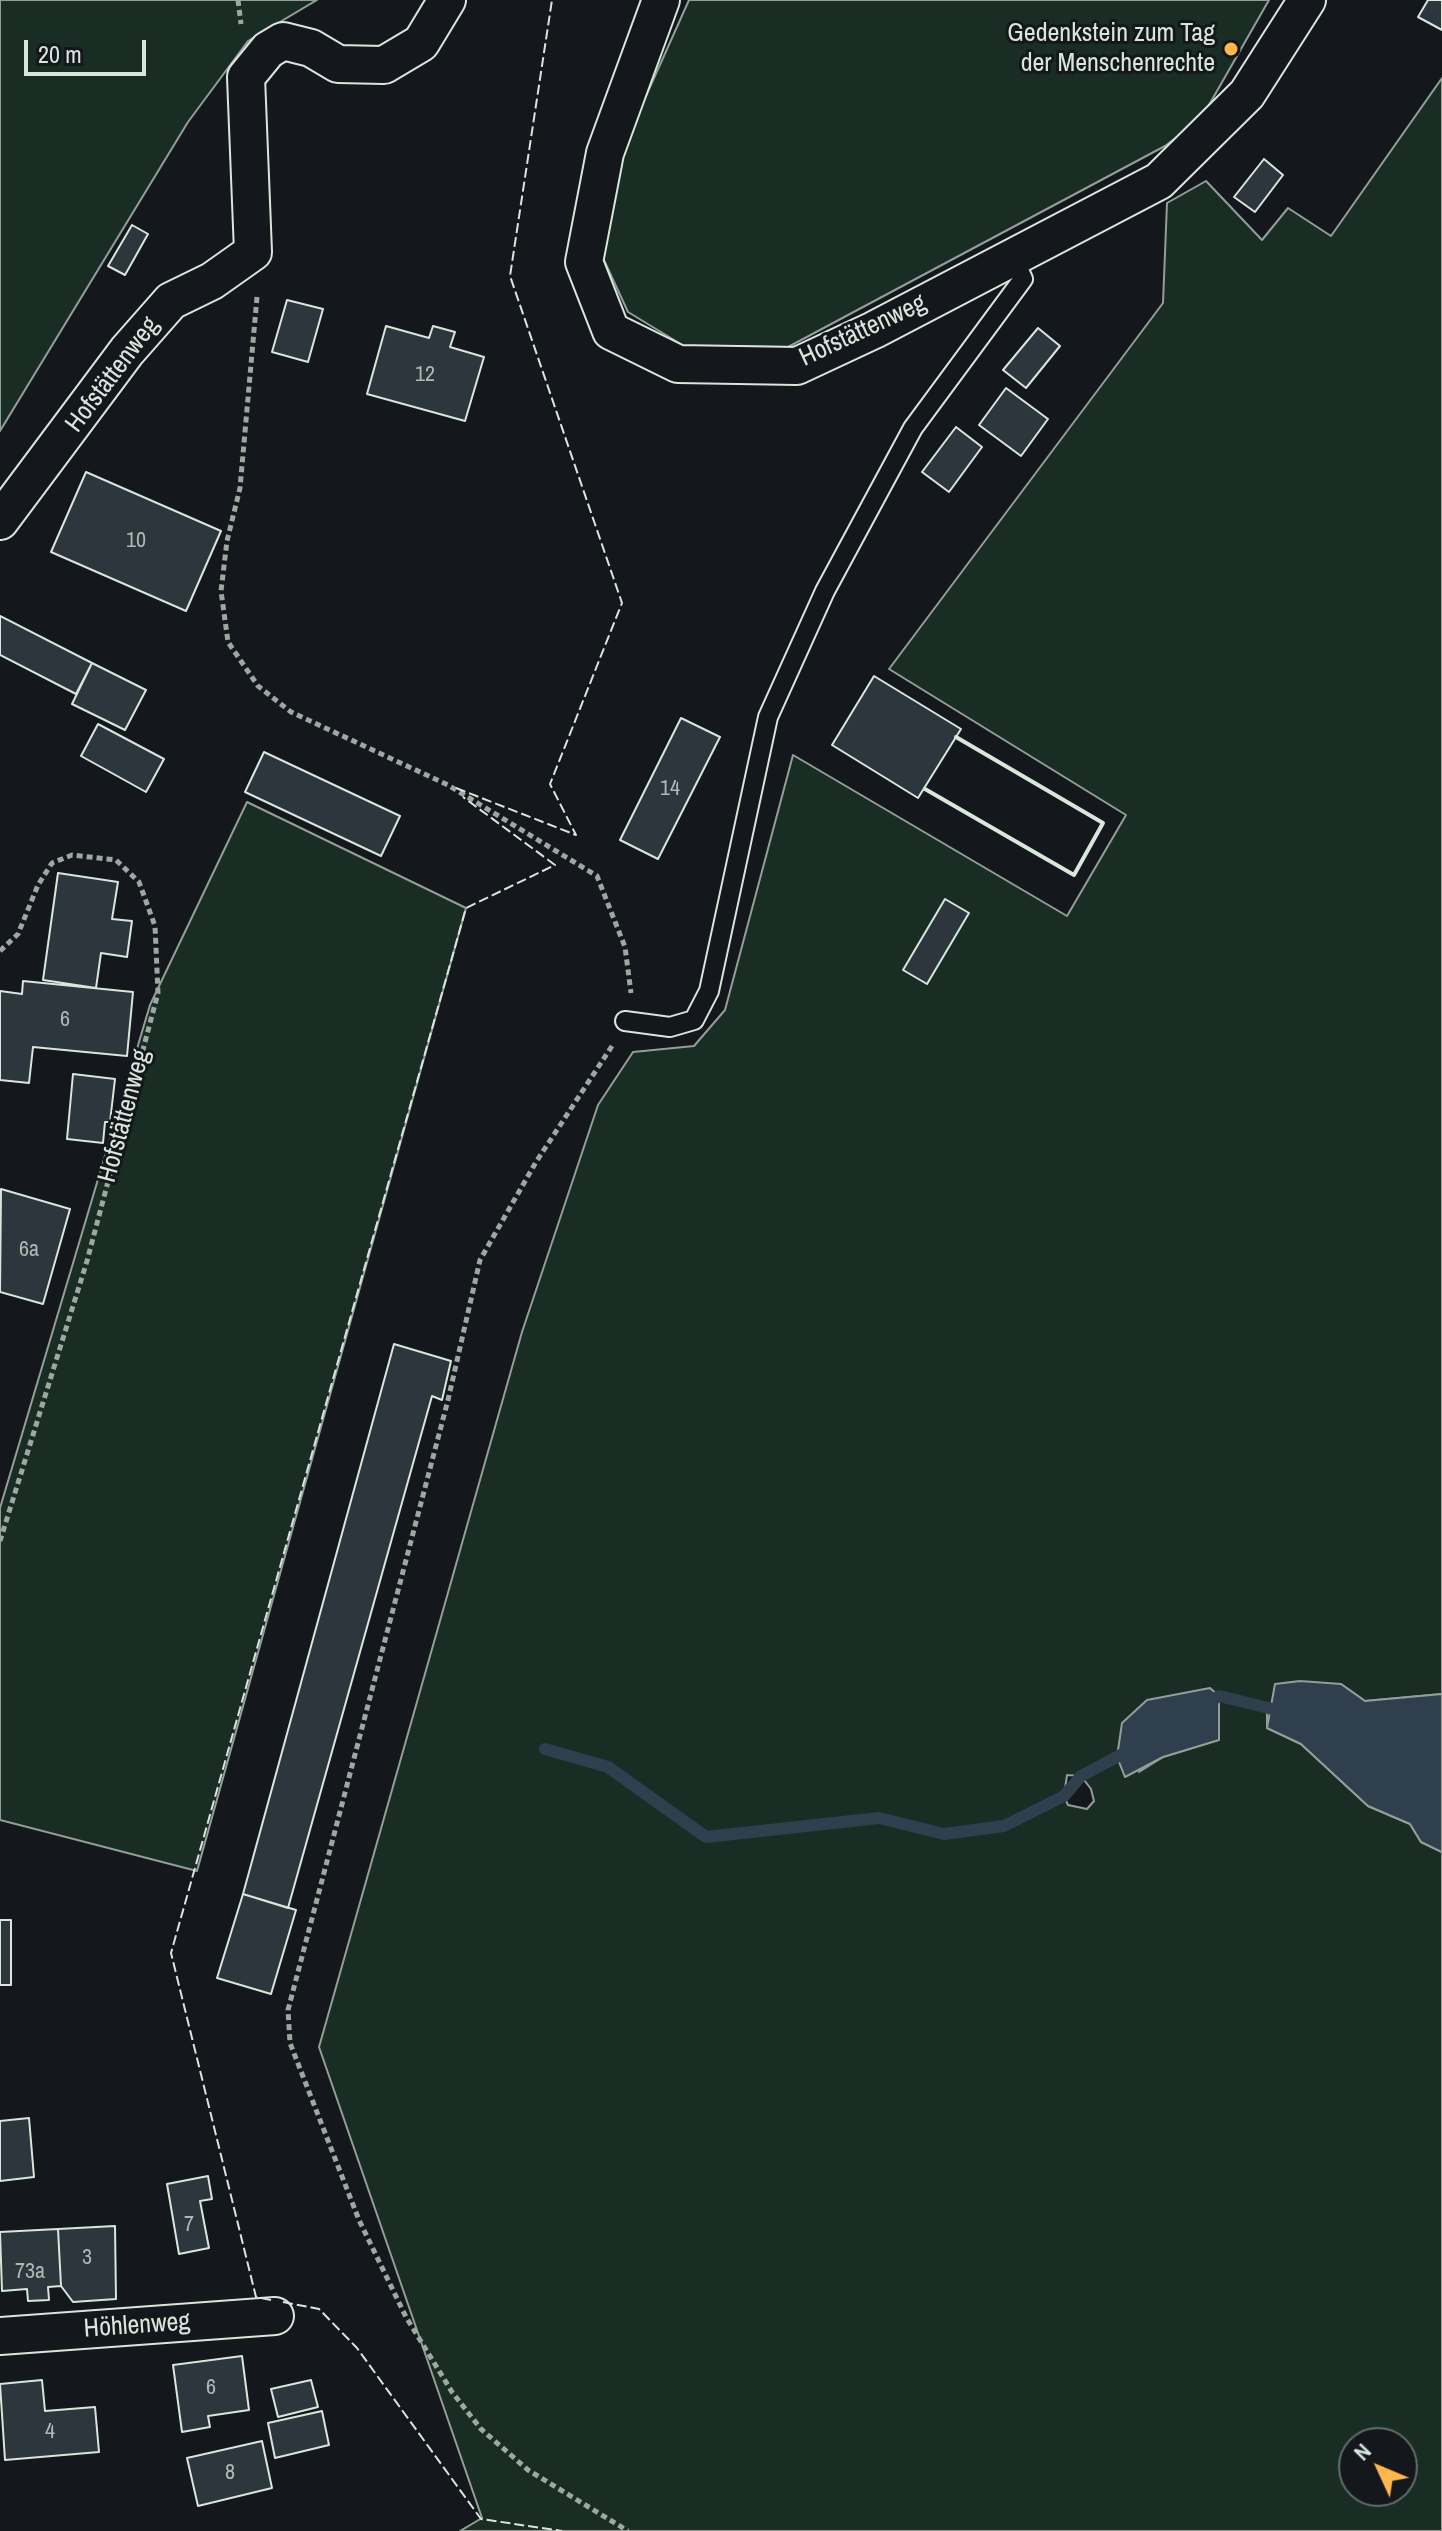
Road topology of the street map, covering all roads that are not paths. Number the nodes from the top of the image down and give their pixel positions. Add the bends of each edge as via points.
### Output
1 (447, 0) edge
2 (661, 0) edge
3 (1307, 0) edge
4 (1013, 257) junction
5 (0, 521) edge
6 (625, 1021) road end
7 (275, 2316) dead end
8 (0, 2336) edge

1 - 5 street, Hofstättenweg via 421,43 384,65 338,64 311,48 283,41 268,50 246,77 253,252 171,301 127,351
2 - 4 street, Hofstättenweg via 605,153 584,262 611,331 678,364 797,366
3 - 4 street, Hofstättenweg via 1247,94 1159,181
4 - 6 lane via 1023,279 913,428 825,591 768,717 709,991 694,1020 670,1027
7 - 8 street, Höhlenweg

